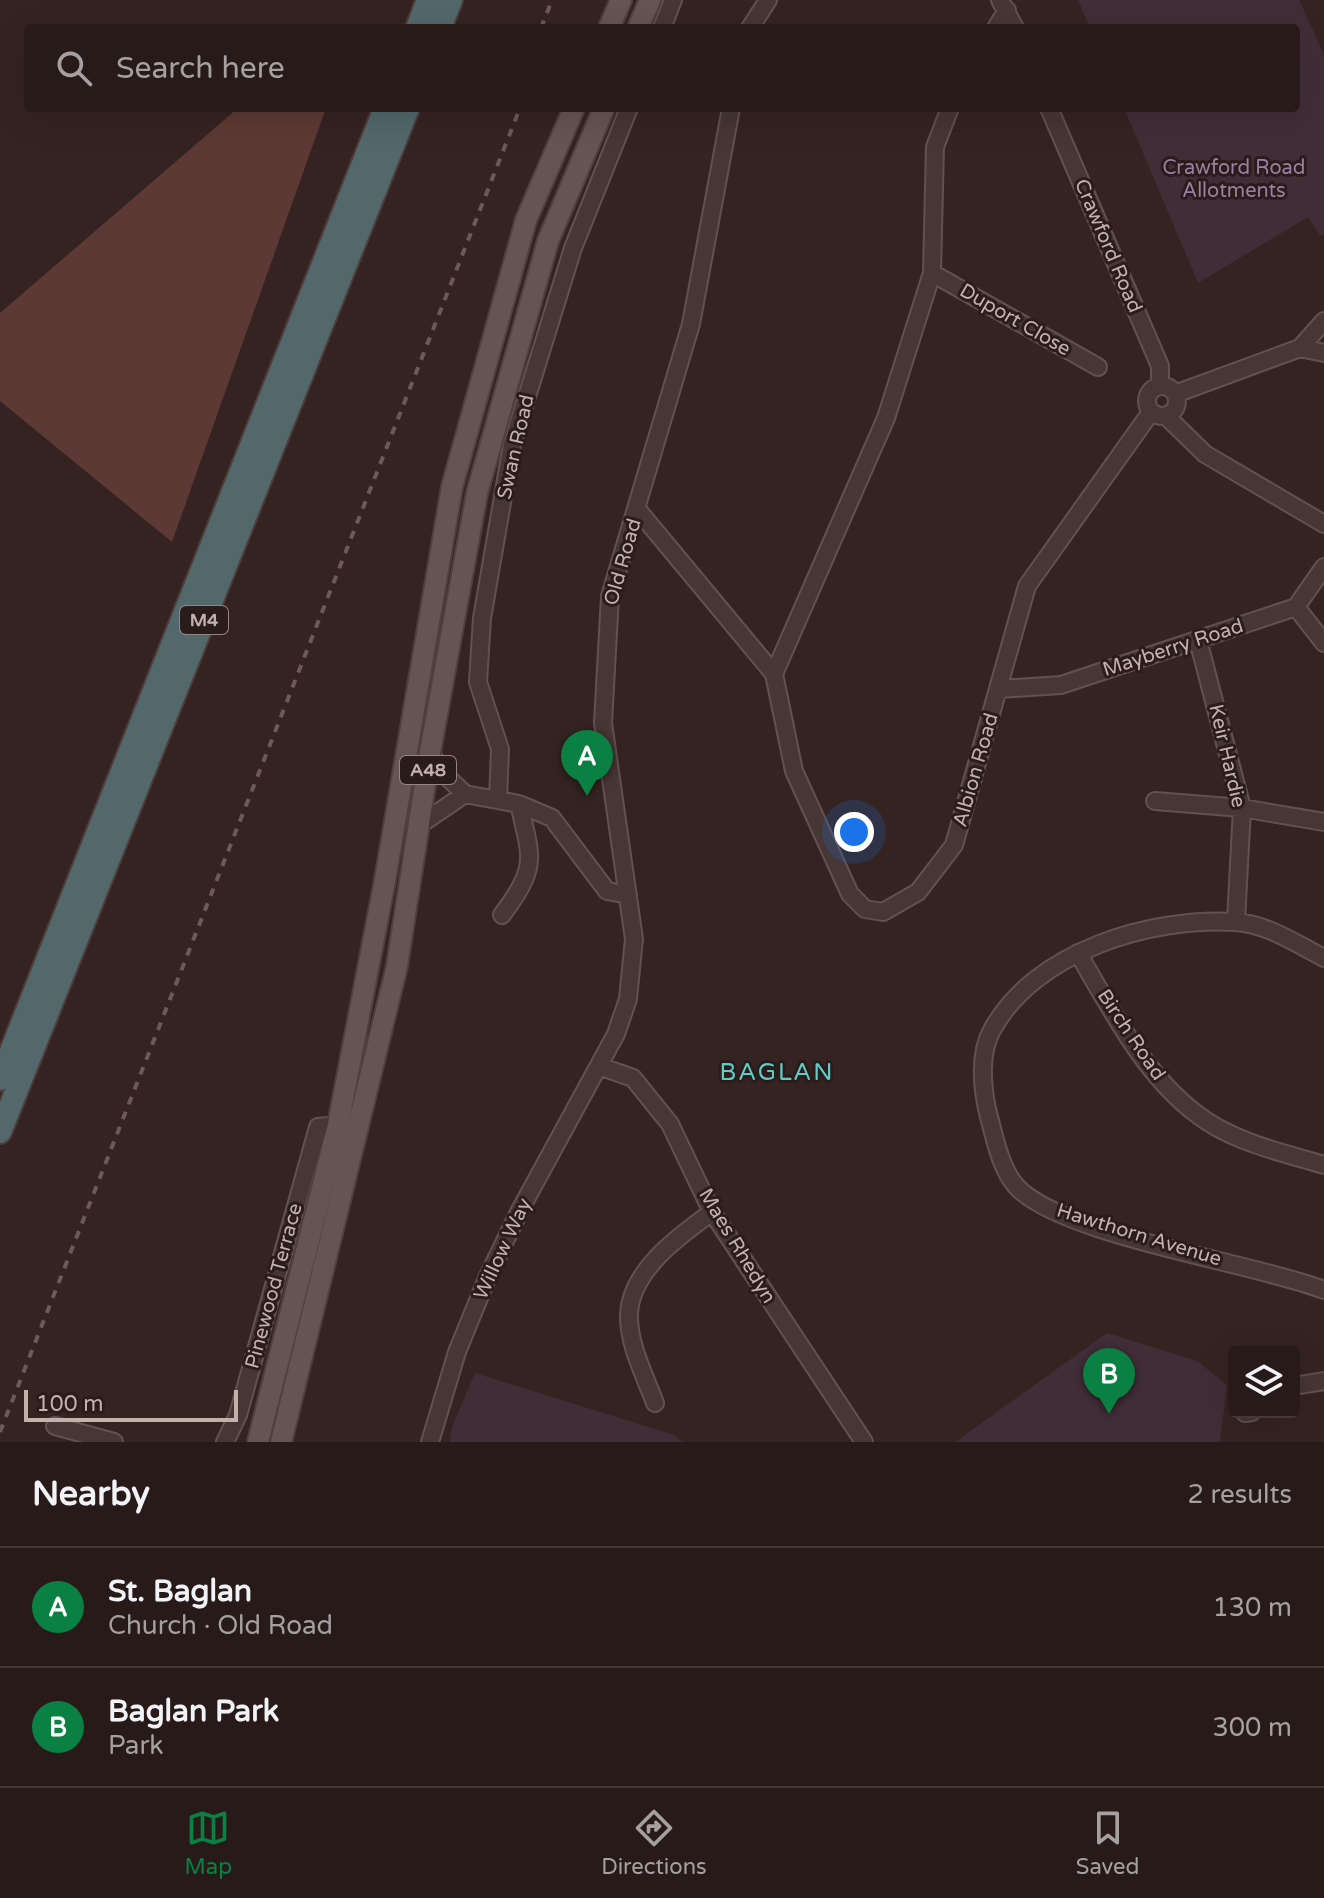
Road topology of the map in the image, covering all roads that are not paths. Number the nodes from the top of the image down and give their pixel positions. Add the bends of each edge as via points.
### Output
1 (428, 0) edge
2 (451, 0) edge
3 (621, 0) edge
4 (650, 0) edge
5 (673, 0) edge
6 (768, 0) edge
7 (1004, 5) edge
8 (419, 24) edge
9 (442, 24) edge
10 (611, 24) edge
11 (640, 24) edge
12 (664, 24) edge
13 (753, 24) edge
14 (997, 24) edge
15 (1013, 24) edge
16 (383, 112) edge
17 (406, 112) edge
18 (572, 112) edge
19 (602, 112) edge
20 (627, 112) edge
21 (730, 112) edge
22 (948, 112) edge
23 (1051, 112) edge
24 (932, 273) junction
25 (1324, 321) edge
26 (1300, 348) junction
27 (1324, 353) edge
28 (1098, 367) dead end
29 (1168, 390) junction
30 (1158, 414) junction
31 (637, 509) junction
32 (1324, 524) edge
33 (1324, 567) edge
34 (1296, 607) junction
35 (1198, 640) junction
36 (1324, 643) edge
37 (774, 674) junction
38 (1000, 689) junction
39 (430, 752) junction
40 (465, 794) junction
41 (498, 799) junction
42 (1155, 801) dead end
43 (519, 804) junction
44 (1242, 808) junction
45 (1324, 822) edge
46 (421, 824) junction
47 (628, 895) junction
48 (502, 915) dead end
49 (1236, 921) junction
50 (1078, 953) junction
51 (1324, 958) edge
52 (599, 1066) junction
53 (0, 1079) edge
54 (328, 1126) junction
55 (0, 1132) edge
56 (1324, 1165) edge
57 (712, 1212) junction
58 (1324, 1290) edge
59 (1324, 1381) edge
60 (1300, 1385) edge
61 (655, 1403) dead end
62 (55, 1426) dead end
63 (114, 1442) edge
64 (225, 1442) edge
65 (258, 1442) edge
66 (281, 1442) edge
67 (430, 1442) edge
68 (864, 1442) edge

1 - 8 highway
2 - 9 highway
3 - 10 main road
4 - 11 main road
5 - 12 street
6 - 13 street
7 - 14 street
7 - 15 street
16 - 53 highway, M4
17 - 55 highway, M4
18 - 54 main road, A48 via 526,220 452,487 385,880
19 - 39 main road, A48 via 548,241 477,493
20 - 41 street, Swan Road via 573,248 512,445 482,618 478,682 500,749
21 - 31 street, Old Road via 691,324
22 - 24 street via 935,147
23 - 29 street, Crawford Road
24 - 28 street, Duport Close
24 - 37 street via 886,418
25 - 26 street
26 - 27 street
26 - 29 street
29 - 30 street via 1176,407
29 - 30 street via 1147,396
30 - 32 street via 1205,454
30 - 38 street, Albion Road via 1027,586
31 - 37 street
31 - 47 street, Old Road via 610,596 603,723
33 - 34 street
34 - 35 street, Mayberry Road
34 - 36 street
35 - 38 street, Mayberry Road via 1061,685
35 - 44 street, Keir Hardie
37 - 38 street, Albion Road via 794,771 819,833 850,894 865,909 883,912 918,892 954,845
39 - 40 street
39 - 46 main road, A48
40 - 41 street
40 - 46 street
41 - 43 street
42 - 44 street
43 - 47 street via 552,818 607,891
43 - 48 street via 532,860 524,885
44 - 45 street
44 - 49 street, Keir Hardie
46 - 66 main road, A48 via 397,966
47 - 52 street, Old Road via 634,970 616,1034
49 - 50 street, Hawthorn Avenue via 1134,930
49 - 51 street
50 - 56 street, Birch Road via 1160,1081 1209,1123
50 - 58 street, Hawthorn Avenue via 1025,988 991,1031 981,1084 995,1141 1016,1186 1052,1210 1104,1229
52 - 57 street, Maes Rhedyn via 622,1072 647,1091 670,1124
52 - 67 street, Willow Way via 488,1276 457,1352
54 - 64 street, Pinewood Terrace
54 - 65 main road, A48
57 - 61 street via 650,1267 631,1301 632,1339
57 - 68 street, Maes Rhedyn
59 - 60 street
62 - 63 street

